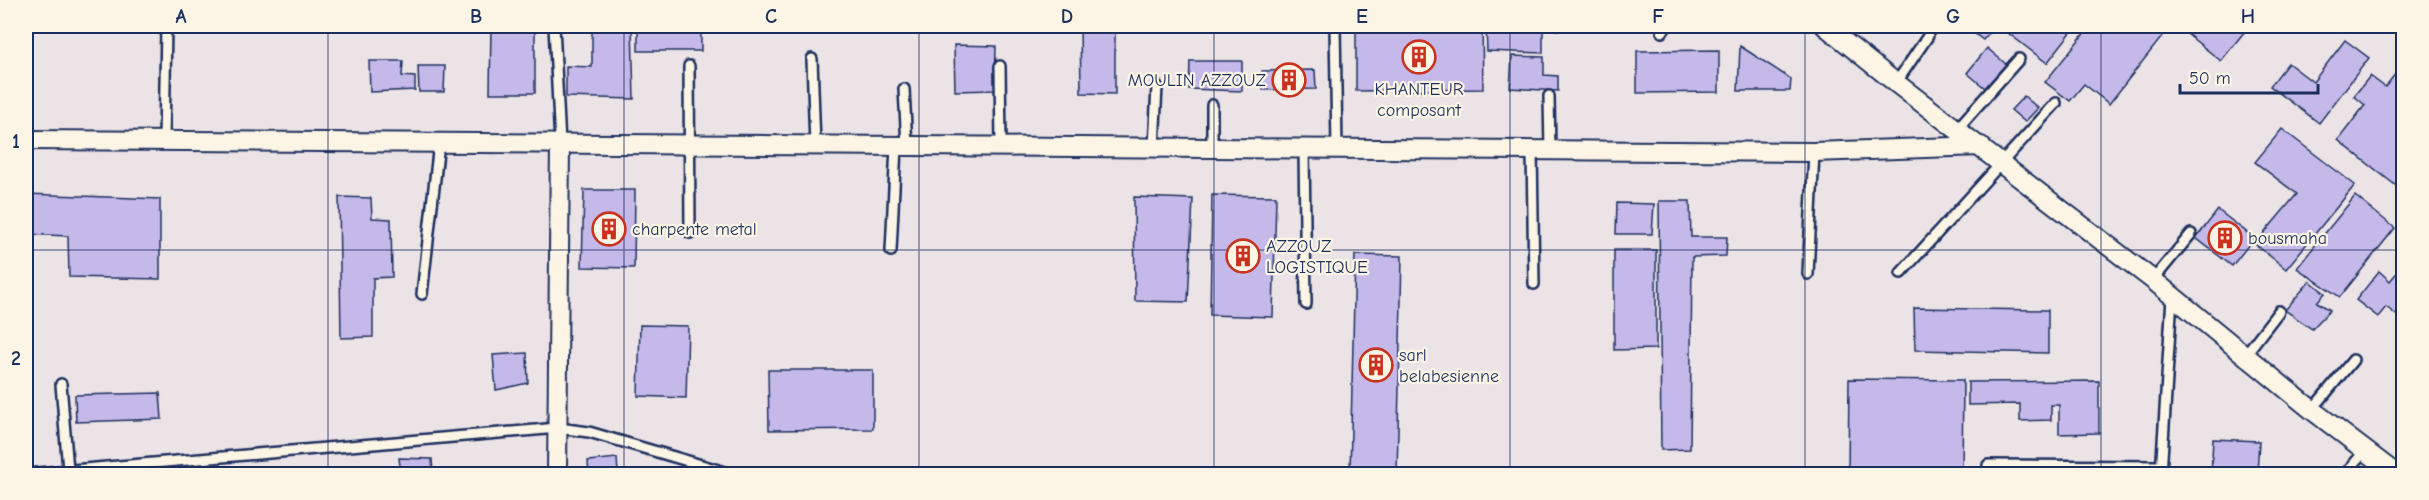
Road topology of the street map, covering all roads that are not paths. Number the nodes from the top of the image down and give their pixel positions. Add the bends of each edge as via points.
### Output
1 (166, 26) edge
2 (554, 26) edge
3 (1335, 26) edge
4 (1833, 28) edge
5 (1928, 36) dead end
6 (812, 59) dead end
7 (2019, 59) dead end
8 (689, 66) dead end
9 (1000, 66) dead end
10 (1896, 83) junction
11 (1157, 86) dead end
12 (904, 89) dead end
13 (1549, 96) dead end
14 (2056, 103) dead end
15 (1212, 105) dead end
16 (1957, 129) junction
17 (26, 140) edge
18 (164, 141) junction
19 (440, 143) junction
20 (560, 144) junction
21 (691, 145) junction
22 (815, 146) junction
23 (901, 146) junction
24 (1981, 146) junction
25 (1001, 147) junction
26 (1154, 148) junction
27 (1212, 148) junction
28 (1304, 149) junction
29 (1337, 149) junction
30 (1541, 150) junction
31 (1814, 152) junction
32 (2001, 162) junction
33 (690, 233) dead end
34 (2191, 234) dead end
35 (891, 251) dead end
36 (1901, 273) dead end
37 (1808, 274) dead end
38 (2153, 280) junction
39 (1534, 284) dead end
40 (422, 294) dead end
41 (2172, 297) junction
42 (1306, 304) dead end
43 (2279, 311) dead end
44 (2245, 355) junction
45 (2353, 360) dead end
46 (61, 384) dead end
47 (2312, 411) junction
48 (558, 428) junction
49 (2365, 452) junction
50 (2403, 464) edge
51 (1988, 465) dead end
52 (69, 470) junction
53 (2161, 470) edge
54 (26, 474) edge
55 (557, 474) edge
56 (732, 474) edge
57 (2345, 474) edge
58 (2396, 474) edge

1 - 18 lane
2 - 20 lane
3 - 29 lane
4 - 10 street
5 - 10 lane
6 - 22 lane
7 - 16 lane
8 - 21 lane
9 - 25 lane
10 - 16 street
11 - 26 lane
12 - 23 lane
13 - 30 lane
14 - 32 lane
15 - 27 lane
16 - 24 street
17 - 18 street
18 - 19 street
19 - 20 street
19 - 40 lane
20 - 21 street
20 - 48 street
21 - 22 street
21 - 33 lane
22 - 23 street
23 - 25 street
23 - 35 lane
24 - 31 street
24 - 32 street
25 - 26 street
26 - 27 street
27 - 28 street
28 - 29 street
28 - 42 lane
29 - 30 street
30 - 31 street
30 - 39 lane
31 - 37 lane
32 - 36 lane
32 - 38 street
34 - 38 lane
38 - 41 street
41 - 44 street
41 - 53 lane
43 - 44 lane
44 - 47 street
45 - 47 lane
46 - 52 lane
47 - 49 street
48 - 52 lane
48 - 55 street
48 - 56 lane via 589,432
49 - 57 lane
49 - 58 street
50 - 58 lane
51 - 53 lane
52 - 54 lane

